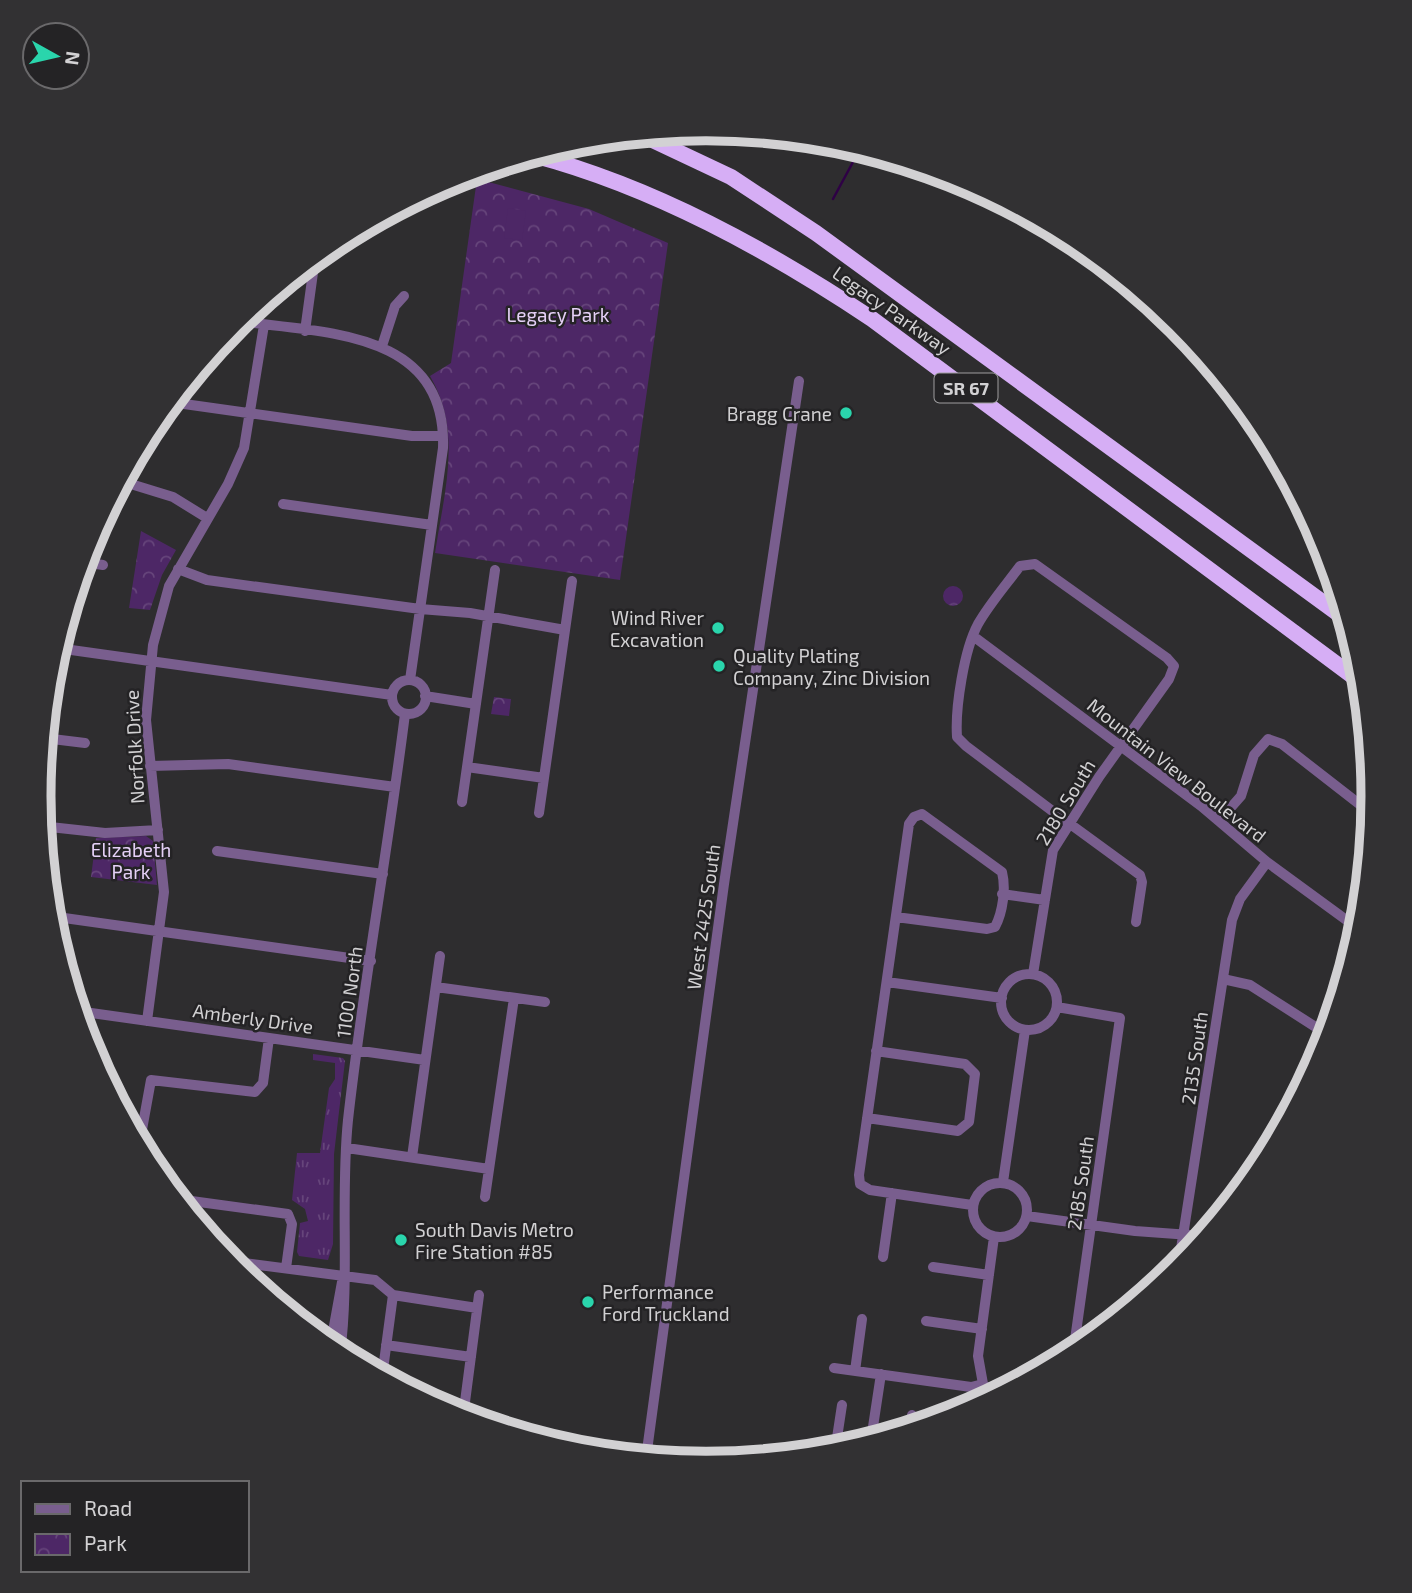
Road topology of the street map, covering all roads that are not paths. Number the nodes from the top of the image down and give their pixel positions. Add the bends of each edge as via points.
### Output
1 (660, 143) edge
2 (550, 161) edge
3 (313, 273) edge
4 (404, 296) dead end
5 (253, 323) edge
6 (264, 325) junction
7 (305, 331) junction
8 (382, 346) junction
9 (799, 381) dead end
10 (182, 404) edge
11 (252, 413) junction
12 (443, 436) junction
13 (131, 484) edge
14 (283, 504) dead end
15 (207, 518) junction
16 (432, 525) junction
17 (94, 564) edge
18 (103, 565) dead end
19 (178, 569) junction
20 (495, 569) dead end
21 (572, 580) dead end
22 (420, 609) junction
23 (1334, 610) edge
24 (488, 619) junction
25 (565, 630) junction
26 (973, 636) junction
27 (68, 649) edge
28 (150, 661) junction
29 (1350, 675) edge
30 (410, 680) junction
31 (392, 695) junction
32 (425, 700) junction
33 (476, 707) junction
34 (405, 714) junction
35 (53, 738) edge
36 (85, 743) dead end
37 (1120, 747) junction
38 (150, 766) junction
39 (467, 767) junction
40 (544, 778) junction
41 (395, 787) junction
42 (462, 802) dead end
43 (1361, 805) edge
44 (539, 813) dead end
45 (1219, 821) junction
46 (1069, 824) junction
47 (52, 827) edge
48 (158, 830) junction
49 (216, 851) dead end
50 (1267, 862) junction
51 (383, 874) junction
52 (1002, 894) junction
53 (1045, 900) junction
54 (896, 917) junction
55 (62, 918) edge
56 (1136, 922) dead end
57 (1349, 922) edge
58 (160, 931) junction
59 (440, 956) dead end
60 (371, 961) junction
61 (1033, 974) junction
62 (1223, 979) junction
63 (887, 982) junction
64 (436, 987) junction
65 (514, 998) junction
66 (1002, 998) junction
67 (545, 1002) dead end
68 (1057, 1007) junction
69 (88, 1013) edge
70 (147, 1021) junction
71 (1318, 1029) edge
72 (1025, 1030) junction
73 (269, 1038) junction
74 (358, 1050) junction
75 (876, 1051) junction
76 (425, 1060) junction
77 (867, 1118) junction
78 (142, 1129) edge
79 (347, 1147) junction
80 (412, 1157) junction
81 (489, 1169) junction
82 (1003, 1182) junction
83 (892, 1193) junction
84 (485, 1197) dead end
85 (191, 1201) edge
86 (972, 1205) junction
87 (1027, 1216) junction
88 (1091, 1225) junction
89 (1183, 1236) junction
90 (1192, 1236) edge
91 (994, 1237) junction
92 (1181, 1247) edge
93 (883, 1257) dead end
94 (246, 1263) edge
95 (933, 1267) dead end
96 (286, 1268) junction
97 (344, 1275) junction
98 (989, 1275) junction
99 (393, 1295) junction
100 (479, 1295) dead end
101 (477, 1307) junction
102 (862, 1320) dead end
103 (926, 1321) dead end
104 (982, 1329) junction
105 (333, 1334) edge
106 (1075, 1337) edge
107 (342, 1341) edge
108 (386, 1345) junction
109 (471, 1357) junction
110 (383, 1367) edge
111 (835, 1368) dead end
112 (855, 1371) junction
113 (881, 1374) junction
114 (983, 1384) junction
115 (987, 1388) edge
116 (842, 1405) dead end
117 (465, 1406) edge
118 (912, 1415) dead end
119 (911, 1419) edge
120 (873, 1430) edge
121 (837, 1438) edge
122 (647, 1449) edge

1 - 23 highway, Legacy Parkway / SR 67 via 731,177 816,233
2 - 29 highway, Legacy Parkway / SR 67 via 688,214 832,292
3 - 7 street
4 - 8 street via 395,306
5 - 6 street
6 - 7 street
6 - 11 street, Norfolk Drive
7 - 8 street
8 - 12 street via 405,359 428,384
9 - 122 street, West 2425 South
10 - 11 street
11 - 12 street via 412,436
11 - 15 street, Norfolk Drive via 240,460
12 - 16 street
13 - 15 street via 173,497
14 - 16 street
15 - 19 street, Norfolk Drive
16 - 22 street
17 - 18 street
19 - 22 street via 207,580
19 - 28 street, Norfolk Drive via 161,607
20 - 24 street
21 - 25 street
22 - 24 street
22 - 30 street
24 - 25 street
24 - 33 street
25 - 40 street
26 - 37 street, Mountain View Boulevard
26 - 37 street, 2180 South via 1020,566 1028,563 1167,658 1174,666 1169,679
26 - 46 street via 957,737
27 - 28 street
28 - 31 street
28 - 38 street, Norfolk Drive via 146,708
30 - 31 street via 398,684
30 - 32 street via 421,685
31 - 34 street via 394,707
32 - 33 street
32 - 34 street via 418,711
33 - 39 street
34 - 41 street, 1100 North
35 - 36 street
37 - 45 street, Mountain View Boulevard
37 - 46 street, 2180 South
38 - 41 street via 228,764
38 - 48 street, Norfolk Drive
39 - 40 street
39 - 42 street
40 - 44 street
41 - 51 street, 1100 North
43 - 45 street via 1282,744 1268,739 1254,755 1241,796
45 - 50 street, Mountain View Boulevard
46 - 53 street, 2180 South via 1053,850
46 - 56 street via 1140,875
47 - 48 street via 105,833
48 - 58 street, Norfolk Drive via 164,892
49 - 51 street
50 - 57 street, Mountain View Boulevard
50 - 62 street, 2135 South via 1234,913
51 - 60 street, 1100 North
52 - 53 street
52 - 54 street via 999,919 995,927 987,929
52 - 54 street via 1002,872 922,814 909,824
53 - 61 street, 2180 South
54 - 63 street
55 - 58 street
58 - 60 street
58 - 70 street, Norfolk Drive
59 - 64 street
60 - 74 street, 1100 North
61 - 66 street via 1013,980
61 - 68 street via 1051,985
62 - 71 street via 1250,985
62 - 89 street, 2135 South
63 - 66 street
63 - 75 street
64 - 65 street
64 - 76 street
65 - 67 street
65 - 81 street
66 - 72 street via 1007,1019
68 - 72 street via 1046,1025
68 - 88 street, 2185 South via 1120,1018
69 - 70 street, Amberly Drive
70 - 73 street, Amberly Drive
72 - 82 street
73 - 74 street, Amberly Drive
73 - 78 street via 263,1083 255,1091 151,1080
74 - 76 street, Amberly Drive
74 - 79 street, 1100 North
75 - 77 street
75 - 77 street via 965,1064 975,1074 965,1128 950,1130
76 - 80 street
77 - 83 street via 860,1184
79 - 80 street
79 - 97 street, 1100 North
80 - 81 street
81 - 84 street
82 - 86 street via 983,1188
82 - 87 street via 1019,1190
83 - 86 street
83 - 93 street
85 - 96 street via 288,1214 292,1224
86 - 91 street via 977,1226
87 - 88 street
87 - 91 street via 1015,1233
88 - 89 street
88 - 106 street, 2185 South
89 - 90 street
89 - 92 street, 2135 South
91 - 98 street
94 - 96 street
95 - 98 street
96 - 97 street
97 - 99 street via 375,1280
97 - 105 street, 1100 North
97 - 107 street, 1100 North
98 - 104 street
99 - 101 street
99 - 108 street
100 - 101 street
101 - 109 street
102 - 112 street
103 - 104 street
104 - 114 street via 978,1356
108 - 109 street
108 - 110 street
109 - 117 street
111 - 112 street
112 - 113 street
113 - 114 street via 971,1387
113 - 120 street
114 - 115 street
116 - 121 street
118 - 119 street

